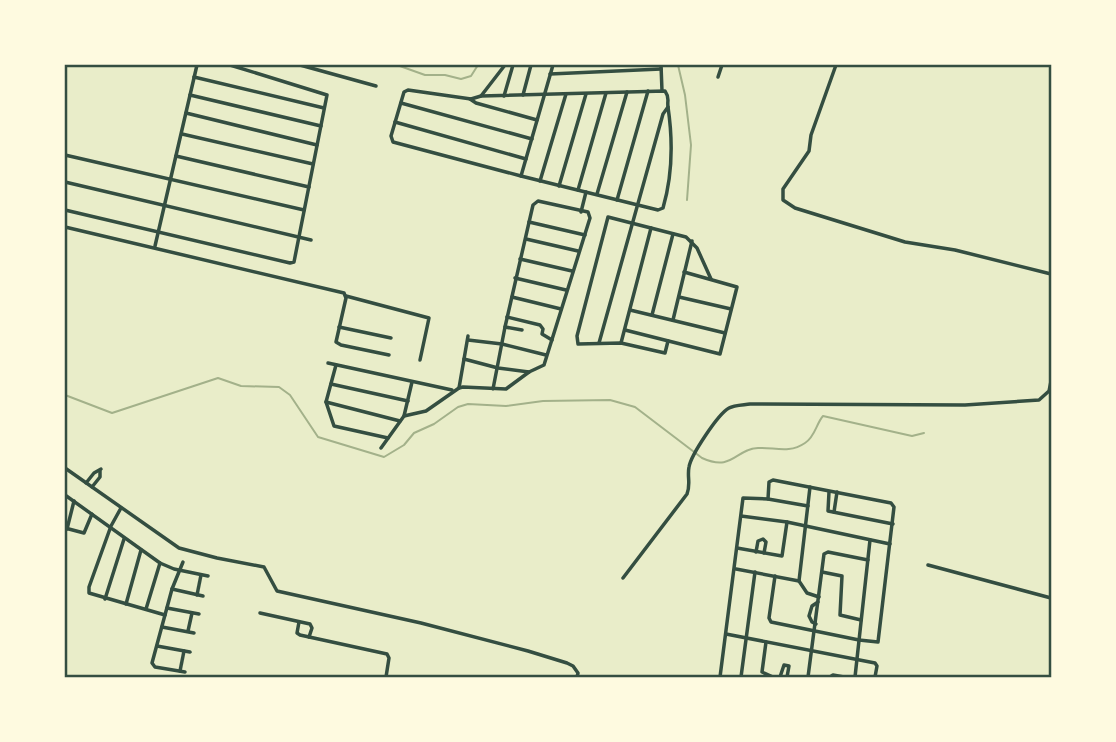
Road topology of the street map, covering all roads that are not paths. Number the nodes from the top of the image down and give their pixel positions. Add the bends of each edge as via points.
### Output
1 (197, 65) edge
2 (230, 65) edge
3 (300, 65) edge
4 (505, 65) edge
5 (513, 65) edge
6 (531, 65) edge
7 (553, 65) edge
8 (722, 65) edge
9 (836, 65) edge
10 (661, 67) edge
11 (550, 74) junction
12 (194, 77) junction
13 (718, 77) dead end
14 (376, 86) dead end
15 (648, 91) junction
16 (662, 91) junction
17 (627, 92) junction
18 (606, 93) junction
19 (566, 94) junction
20 (586, 94) junction
21 (190, 95) junction
22 (523, 95) junction
23 (544, 95) junction
24 (481, 96) junction
25 (504, 96) junction
26 (470, 99) junction
27 (401, 103) junction
28 (668, 107) junction
29 (324, 108) junction
30 (186, 113) junction
31 (537, 120) junction
32 (395, 122) junction
33 (321, 126) junction
34 (181, 134) junction
35 (532, 139) junction
36 (317, 145) junction
37 (65, 155) edge
38 (176, 156) junction
39 (526, 159) junction
40 (313, 164) junction
41 (521, 176) junction
42 (171, 179) junction
43 (540, 181) junction
44 (65, 182) edge
45 (559, 186) junction
46 (309, 187) junction
47 (579, 190) junction
48 (586, 192) junction
49 (597, 195) junction
50 (617, 200) junction
51 (638, 205) junction
52 (164, 206) junction
53 (65, 210) edge
54 (304, 211) junction
55 (581, 212) junction
56 (529, 222) junction
57 (632, 223) junction
58 (65, 227) edge
59 (651, 228) junction
60 (158, 233) junction
61 (585, 234) junction
62 (673, 234) junction
63 (299, 237) junction
64 (525, 239) junction
65 (311, 240) dead end
66 (692, 241) junction
67 (155, 246) dead end
68 (578, 251) junction
69 (520, 259) junction
70 (572, 271) junction
71 (684, 272) junction
72 (1051, 274) edge
73 (515, 278) junction
74 (711, 279) junction
75 (566, 290) junction
76 (346, 296) junction
77 (512, 297) junction
78 (678, 297) junction
79 (561, 309) junction
80 (731, 309) junction
81 (630, 310) junction
82 (652, 315) junction
83 (507, 317) junction
84 (673, 320) junction
85 (339, 327) junction
86 (505, 327) junction
87 (522, 330) dead end
88 (625, 330) junction
89 (725, 333) junction
90 (391, 338) dead end
91 (552, 340) junction
92 (668, 341) junction
93 (621, 342) junction
94 (502, 344) junction
95 (599, 344) junction
96 (389, 355) dead end
97 (546, 355) junction
98 (464, 359) junction
99 (420, 360) dead end
100 (328, 363) dead end
101 (336, 365) junction
102 (498, 368) junction
103 (529, 372) junction
104 (1051, 381) edge
105 (412, 382) junction
106 (331, 384) junction
107 (459, 388) junction
108 (494, 389) junction
109 (454, 391) junction
110 (408, 401) junction
111 (326, 402) junction
112 (404, 416) junction
113 (400, 421) junction
114 (388, 438) junction
115 (381, 448) dead end
116 (65, 468) edge
117 (86, 483) junction
118 (92, 487) junction
119 (810, 487) junction
120 (830, 491) junction
121 (837, 492) junction
122 (65, 495) edge
123 (768, 499) junction
124 (74, 501) junction
125 (808, 506) junction
126 (121, 508) junction
127 (834, 512) junction
128 (92, 514) junction
129 (741, 516) junction
130 (787, 523) junction
131 (892, 524) junction
132 (111, 526) junction
133 (806, 526) junction
134 (66, 529) edge
135 (124, 539) junction
136 (870, 540) junction
137 (890, 544) junction
138 (737, 548) junction
139 (141, 550) junction
140 (756, 552) junction
141 (764, 553) junction
142 (868, 560) junction
143 (183, 562) dead end
144 (160, 563) junction
145 (928, 565) dead end
146 (735, 569) junction
147 (180, 570) junction
148 (755, 572) junction
149 (822, 572) junction
150 (201, 575) junction
151 (208, 576) dead end
152 (775, 576) junction
153 (623, 578) dead end
154 (799, 581) junction
155 (172, 589) junction
156 (197, 594) junction
157 (203, 596) dead end
158 (819, 597) junction
159 (1051, 598) edge
160 (105, 599) junction
161 (126, 604) junction
162 (167, 608) junction
163 (146, 609) junction
164 (192, 613) junction
165 (199, 614) dead end
166 (260, 614) dead end
167 (165, 615) junction
168 (861, 620) junction
169 (299, 622) junction
170 (162, 627) junction
171 (815, 631) junction
172 (188, 632) junction
173 (194, 634) dead end
174 (726, 634) junction
175 (309, 637) junction
176 (746, 637) junction
177 (859, 640) junction
178 (766, 642) junction
179 (157, 646) junction
180 (184, 651) junction
181 (813, 651) junction
182 (190, 652) dead end
183 (857, 660) junction
184 (180, 671) junction
185 (185, 672) dead end
186 (835, 676) edge
187 (386, 677) edge
188 (577, 677) edge
189 (720, 677) edge
190 (741, 677) edge
191 (773, 677) edge
192 (780, 677) edge
193 (787, 677) edge
194 (808, 677) edge
195 (830, 677) edge
196 (844, 677) edge
197 (855, 677) edge
198 (876, 677) edge

1 - 12 street
2 - 29 street via 324,93
3 - 14 street
4 - 24 street
5 - 25 street
6 - 22 street
7 - 11 street
8 - 13 street
9 - 72 street via 809,151 783,190 783,200 795,208 905,242
10 - 11 street
10 - 16 street
11 - 23 street
12 - 21 street
12 - 29 street
15 - 16 street
15 - 17 street
15 - 50 street
16 - 28 street via 668,95
17 - 18 street
17 - 49 street
18 - 20 street
18 - 47 street
19 - 20 street
19 - 23 street
19 - 43 street
20 - 45 street
21 - 30 street
21 - 33 street
22 - 23 street
22 - 25 street
23 - 31 street
24 - 25 street
24 - 26 street
26 - 27 street via 408,90
26 - 31 street
27 - 32 street
27 - 35 street
28 - 51 street
28 - 51 street via 673,153 664,206 660,210
29 - 33 street
30 - 34 street
30 - 36 street
31 - 35 street
32 - 39 street
32 - 41 street via 394,142
33 - 36 street
34 - 38 street
34 - 40 street
35 - 39 street
36 - 40 street
37 - 42 street
38 - 42 street
38 - 46 street
39 - 41 street
40 - 46 street
41 - 43 street
42 - 52 street
42 - 54 street
43 - 45 street
44 - 52 street
45 - 47 street
46 - 54 street
47 - 48 street
48 - 49 street
48 - 55 street
49 - 50 street
50 - 51 street
51 - 57 street
52 - 60 street
52 - 63 street
53 - 60 street
54 - 63 street
55 - 56 street via 535,202
55 - 61 street via 588,212 590,219
56 - 61 street
56 - 64 street
57 - 59 street
57 - 95 street
57 - 95 street via 608,217 577,339 580,345
58 - 76 street
59 - 62 street
59 - 81 street
60 - 63 street via 293,263
60 - 67 street
61 - 68 street
62 - 66 street
62 - 82 street
63 - 65 street
64 - 68 street
64 - 69 street
66 - 71 street
66 - 74 street
68 - 70 street
69 - 70 street
69 - 73 street
70 - 75 street
71 - 74 street
71 - 78 street
73 - 75 street
73 - 77 street
74 - 80 street via 737,287
75 - 79 street
76 - 85 street
76 - 99 street via 429,318
77 - 79 street
77 - 83 street
78 - 80 street
78 - 84 street
79 - 91 street
80 - 89 street
81 - 82 street
81 - 88 street
82 - 84 street
83 - 86 street
83 - 91 street via 540,325 542,334
84 - 89 street
85 - 90 street
85 - 96 street via 337,343
86 - 87 street
86 - 94 street
88 - 92 street
88 - 93 street
89 - 92 street via 720,354
91 - 97 street
92 - 93 street via 665,353
93 - 95 street
94 - 97 street
94 - 98 street via 468,338
94 - 102 street
97 - 103 street via 544,366
98 - 102 street
98 - 107 street
100 - 101 street
101 - 105 street
101 - 106 street
102 - 103 street
102 - 108 street
103 - 108 street via 506,389
104 - 153 street via 1049,391 1039,400 730,407 693,457 687,494
105 - 109 street
105 - 110 street
106 - 110 street
106 - 111 street
107 - 108 street
107 - 109 street
109 - 112 street via 426,411
110 - 112 street
111 - 113 street
111 - 114 street via 334,426
112 - 113 street
113 - 114 street
114 - 115 street
116 - 117 street
117 - 118 street
117 - 118 street via 101,469
118 - 126 street
119 - 120 street
119 - 123 street via 771,480
119 - 125 street
120 - 121 street
120 - 127 street via 827,510
121 - 127 street
121 - 131 street via 892,504
122 - 124 street
123 - 125 street
123 - 129 street via 744,497
124 - 128 street
124 - 134 street
125 - 133 street
126 - 132 street
126 - 188 street via 179,548 264,567 278,591 528,651 566,663 576,670
127 - 131 street
128 - 132 street
128 - 134 street via 85,533
129 - 130 street
129 - 138 street
130 - 133 street
130 - 141 street via 783,555
131 - 137 street
132 - 135 street
132 - 160 street via 88,591
133 - 136 street
133 - 154 street
135 - 139 street
135 - 160 street
136 - 137 street
136 - 142 street
137 - 177 street via 880,639 876,643
138 - 140 street
138 - 146 street
139 - 144 street
139 - 161 street
140 - 141 street
140 - 141 street via 762,539 766,542
142 - 149 street via 827,552
142 - 168 street
143 - 147 street
144 - 147 street
144 - 163 street
145 - 159 street
146 - 148 street
146 - 174 street
147 - 150 street
147 - 155 street
148 - 152 street
148 - 176 street
149 - 158 street
149 - 168 street via 842,576 840,615
150 - 151 street
150 - 156 street
152 - 154 street
152 - 171 street via 770,621
154 - 158 street via 807,593
155 - 156 street
155 - 162 street
156 - 157 street
158 - 171 street
160 - 161 street
161 - 163 street
162 - 164 street
162 - 167 street
163 - 167 street
164 - 165 street
164 - 172 street
166 - 169 street
167 - 170 street
168 - 177 street
169 - 175 street via 297,633
169 - 175 street via 312,626
170 - 172 street
170 - 179 street
171 - 177 street
171 - 181 street
172 - 173 street
174 - 176 street
174 - 189 street
175 - 187 street via 387,654
176 - 178 street
176 - 190 street
177 - 183 street
178 - 181 street
178 - 191 street via 762,672
179 - 180 street
179 - 184 street via 152,665
180 - 182 street
180 - 184 street
181 - 183 street
181 - 194 street
183 - 197 street
183 - 198 street via 876,664
184 - 185 street
186 - 195 street
186 - 196 street
192 - 193 street via 785,665 789,667

